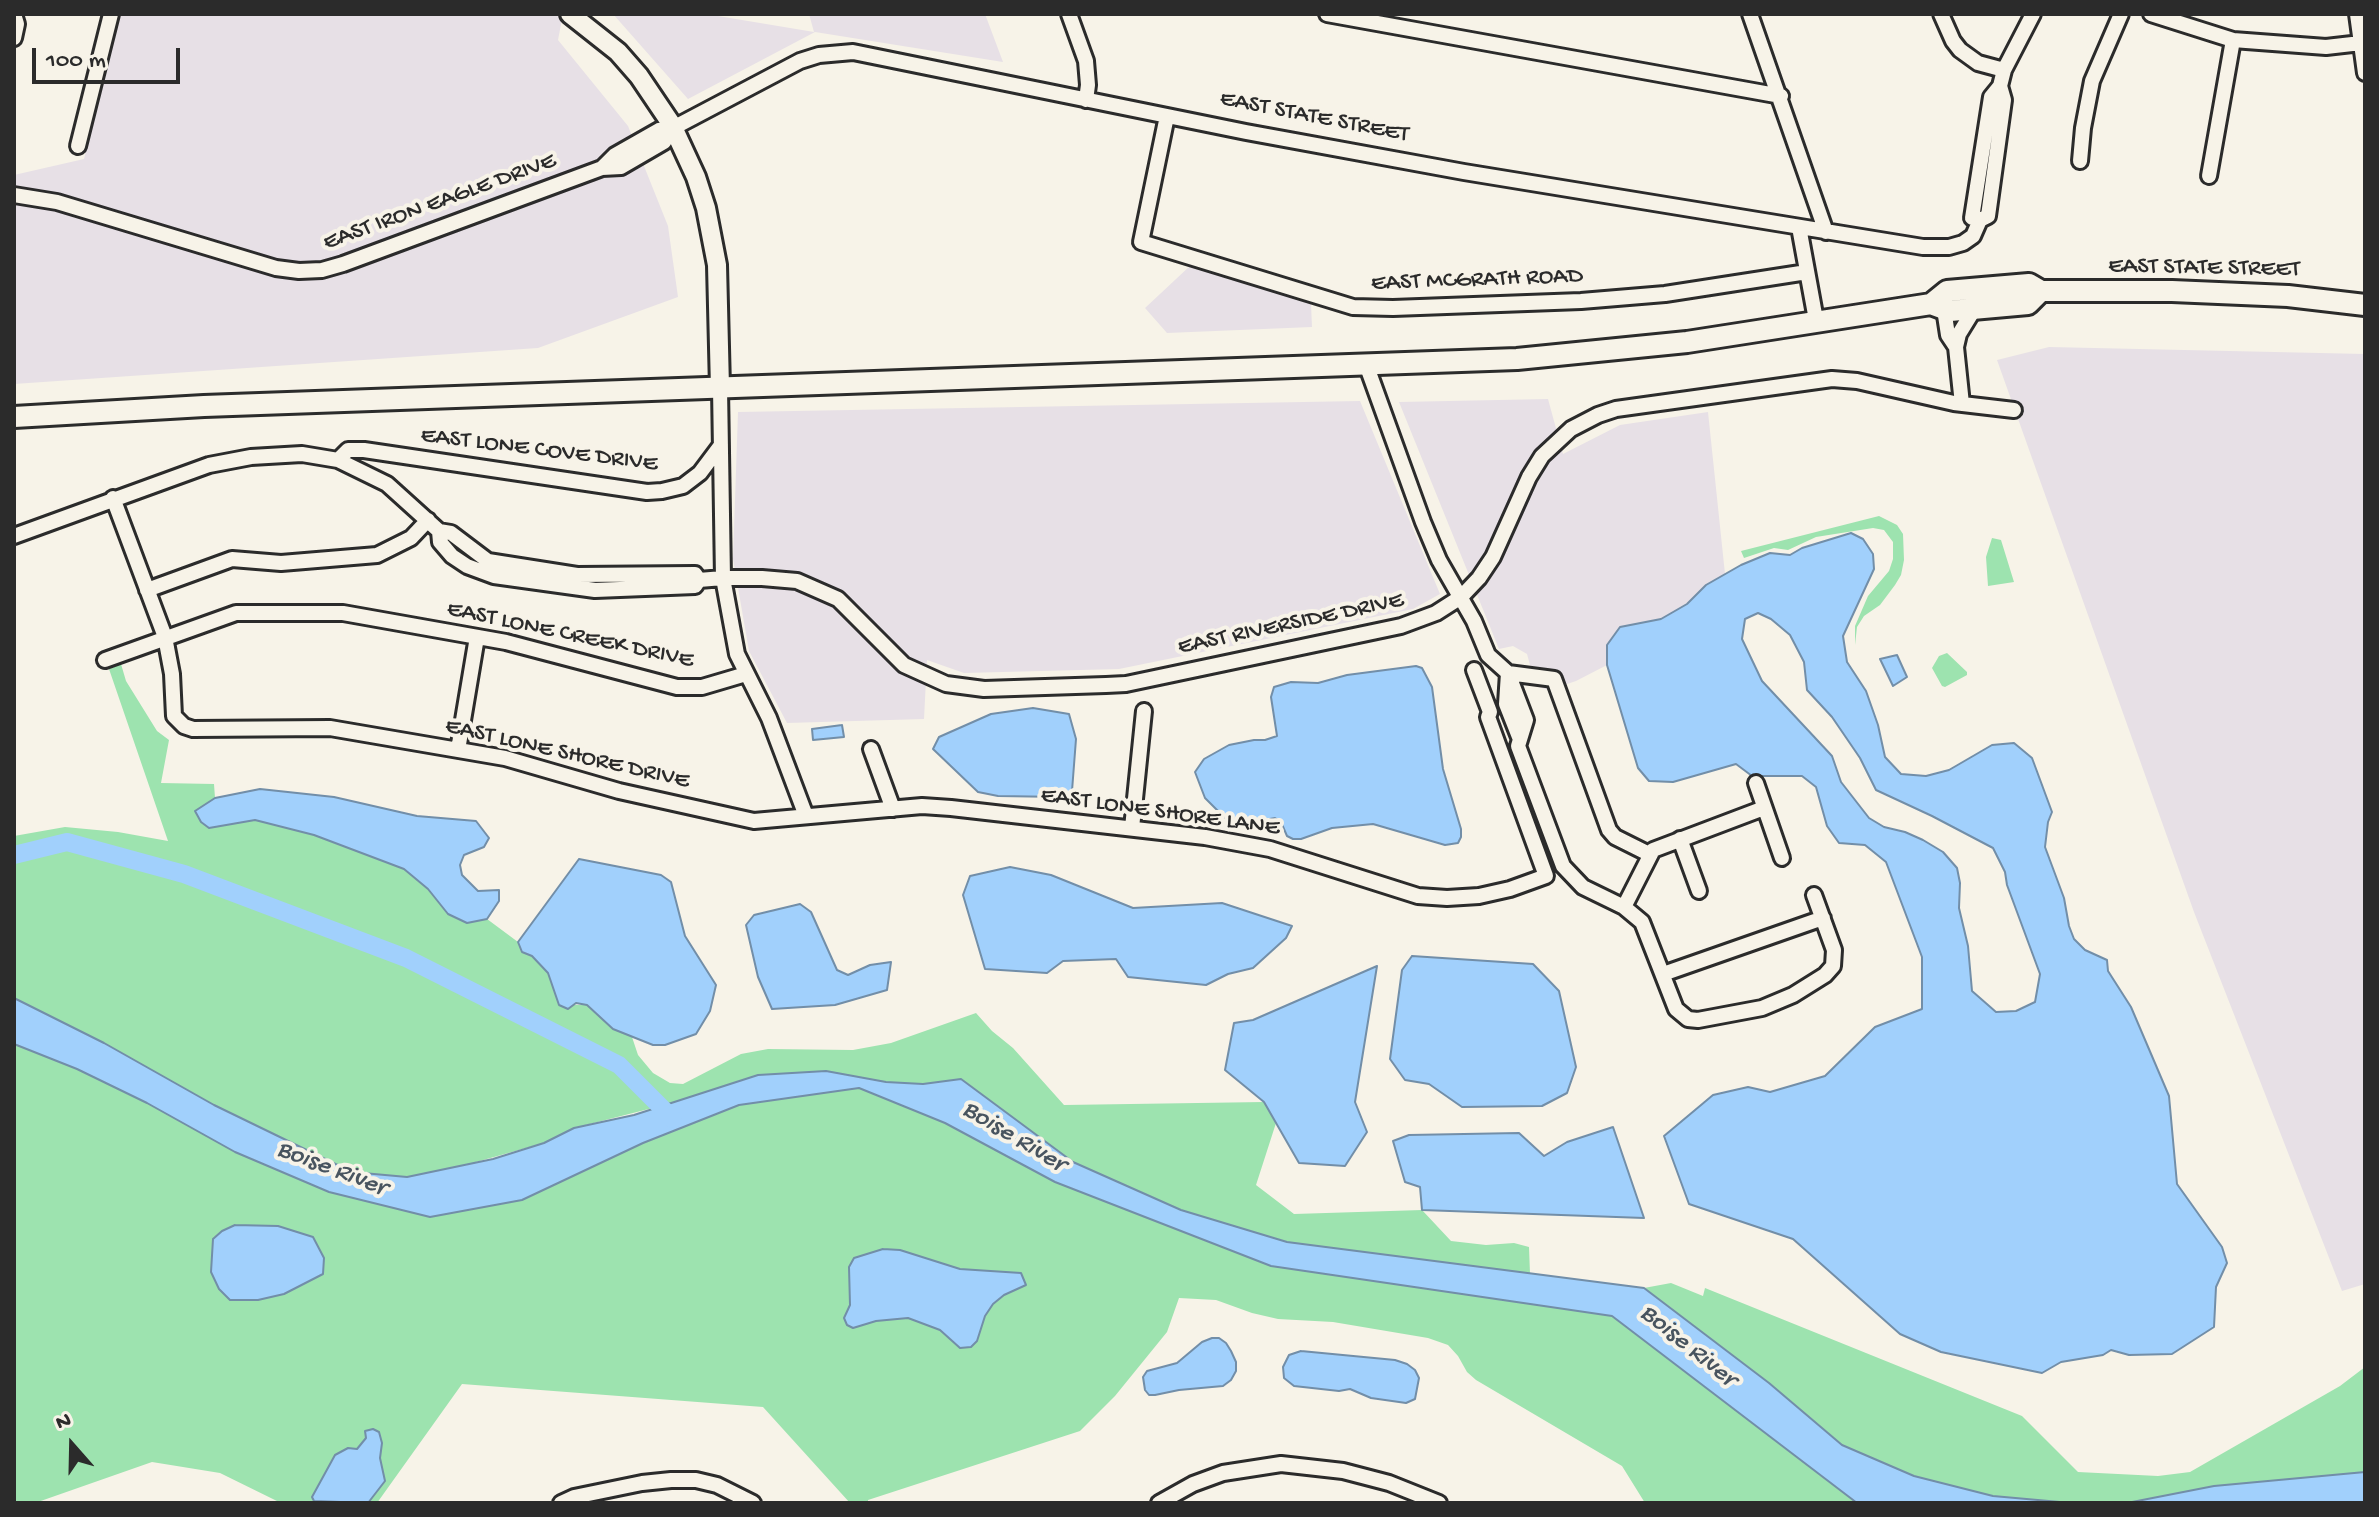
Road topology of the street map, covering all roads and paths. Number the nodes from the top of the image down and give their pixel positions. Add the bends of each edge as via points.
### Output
1 (14, 14) edge
2 (111, 14) edge
3 (570, 14) edge
4 (1069, 14) edge
5 (1327, 14) edge
6 (1750, 14) edge
7 (1941, 14) edge
8 (2033, 14) edge
9 (2121, 14) edge
10 (2151, 14) edge
11 (2357, 14) edge
12 (14, 38) edge
13 (2233, 40) junction
14 (2361, 43) junction
15 (2004, 70) junction
16 (2365, 73) edge
17 (1781, 96) junction
18 (1086, 100) junction
19 (1167, 116) junction
20 (673, 128) junction
21 (78, 146) dead end
22 (2080, 161) dead end
23 (2209, 176) dead end
24 (14, 195) edge
25 (1799, 227) junction
26 (1826, 232) junction
27 (1807, 272) junction
28 (2041, 291) junction
29 (2365, 294) edge
30 (2329, 300) junction
31 (2365, 305) edge
32 (1937, 306) junction
33 (1975, 308) junction
34 (1816, 320) junction
35 (1956, 347) junction
36 (1366, 364) junction
37 (720, 388) junction
38 (1962, 404) junction
39 (2014, 410) dead end
40 (14, 417) edge
41 (721, 445) junction
42 (338, 460) junction
43 (113, 498) junction
44 (434, 526) junction
45 (14, 536) edge
46 (723, 578) junction
47 (147, 590) junction
48 (1461, 597) junction
49 (165, 637) junction
50 (477, 637) junction
51 (105, 660) dead end
52 (1474, 670) dead end
53 (1508, 673) junction
54 (746, 674) junction
55 (1144, 711) dead end
56 (871, 749) dead end
57 (458, 750) junction
58 (1756, 783) dead end
59 (1764, 808) junction
60 (893, 809) junction
61 (806, 816) junction
62 (1132, 828) junction
63 (1680, 839) junction
64 (1649, 854) junction
65 (1782, 858) dead end
66 (1699, 891) dead end
67 (1814, 895) dead end
68 (1624, 907) junction
69 (1823, 918) junction
70 (1663, 974) junction
71 (571, 1501) edge
72 (753, 1503) edge
73 (1159, 1503) edge
74 (1439, 1503) edge

1 - 12 street
2 - 21 street
3 - 20 main road via 618,52
4 - 18 street via 1086,61
5 - 17 street
6 - 17 street
7 - 15 street via 1960,50 1978,63
8 - 15 street
9 - 22 street via 2092,81
10 - 13 street
11 - 14 street
13 - 14 street via 2326,47
13 - 23 street
14 - 16 street
15 - 26 street, EAST STATE STREET via 1991,97 1972,218 1980,220 1973,236 1949,247 1923,247
17 - 26 street
18 - 19 street, EAST STATE STREET
18 - 20 street, EAST STATE STREET via 894,59 834,53 800,61
19 - 25 street, EAST STATE STREET
19 - 27 street, EAST MCGRATH ROAD via 1141,242 1353,307 1595,300
20 - 24 street, EAST IRON EAGLE DRIVE via 659,130 602,168 322,270 276,268 57,202
20 - 37 main road via 696,177 712,233 719,290
25 - 26 street, EAST STATE STREET
25 - 27 street
27 - 34 street
28 - 30 highway, EAST STATE STREET
28 - 32 highway, EAST STATE STREET via 2029,284 1947,291
28 - 33 highway, EAST STATE STREET via 2028,304
29 - 30 highway
30 - 31 highway, EAST STATE STREET
32 - 33 highway, EAST STATE STREET via 1950,311
32 - 34 highway, EAST STATE STREET
32 - 35 street
33 - 35 street
34 - 36 highway, EAST STATE STREET via 1687,342 1547,356
35 - 38 street
36 - 37 highway, EAST STATE STREET
36 - 48 street via 1423,522
37 - 40 highway, EAST STATE STREET
37 - 41 street
38 - 39 street, EAST RIVERSIDE DRIVE
38 - 48 street, EAST RIVERSIDE DRIVE via 1832,379 1636,405 1598,415 1571,429 1542,456 1493,557
41 - 42 street, EAST LONE COVE DRIVE via 700,473 683,486 662,491 364,450 348,450
41 - 46 street
42 - 43 street, EAST RIVERSIDE DRIVE via 302,454 229,460
42 - 44 street, EAST RIVERSIDE DRIVE via 387,484
43 - 45 street, EAST RIVERSIDE DRIVE
43 - 47 street
44 - 46 street, EAST RIVERSIDE DRIVE via 452,556 494,576 585,590 695,586 699,580
44 - 47 street via 377,555 281,563 232,559
46 - 48 street, EAST RIVERSIDE DRIVE via 797,581 815,587 850,609 904,665 946,684 984,689 1126,684 1401,626
46 - 54 street via 737,654
47 - 49 street
48 - 53 street via 1488,655
49 - 50 street, EAST LONE CREEK DRIVE via 250,611 343,613
49 - 51 street, EAST LONE CREEK DRIVE
49 - 57 street, EAST LONE SHORE DRIVE via 176,721 193,729 330,728
50 - 54 street, EAST LONE CREEK DRIVE via 677,687 702,687
50 - 57 street
52 - 62 street, EAST LONE SHORE LANE via 1546,876 1479,896 1418,896 1270,849
53 - 64 street via 1554,679 1609,830
53 - 68 street via 1526,720 1518,746 1563,866 1583,887
54 - 61 street via 769,718
55 - 62 street
56 - 60 street
57 - 61 street, EAST LONE SHORE DRIVE via 754,821
58 - 59 street
59 - 63 street
59 - 65 street
60 - 61 street, EAST LONE SHORE LANE
60 - 62 street, EAST LONE SHORE LANE via 951,808
63 - 64 street
63 - 66 street
64 - 68 street
67 - 69 street
68 - 70 street via 1646,927
69 - 70 street
69 - 70 street via 1834,950 1833,966 1777,1003 1688,1019 1676,1009
71 - 72 street via 642,1483 696,1480
73 - 74 street via 1223,1473 1281,1464 1343,1471

